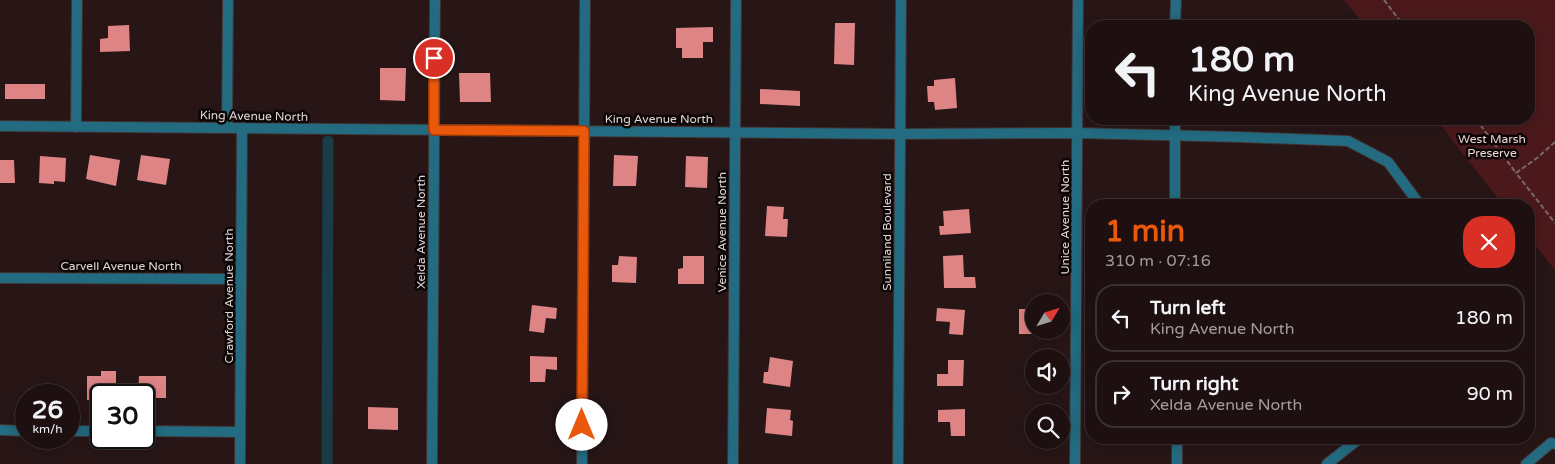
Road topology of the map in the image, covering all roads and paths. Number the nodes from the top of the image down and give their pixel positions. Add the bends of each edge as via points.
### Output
1 (76, 0) edge
2 (228, 0) edge
3 (435, 0) edge
4 (585, 0) edge
5 (736, 0) edge
6 (901, 0) edge
7 (1078, 0) edge
8 (1176, 0) edge
9 (1384, 0) edge
10 (1176, 20) edge
11 (1399, 20) edge
12 (1175, 125) edge
13 (1481, 125) edge
14 (0, 126) edge
15 (76, 127) junction
16 (227, 128) junction
17 (242, 128) junction
18 (434, 130) junction
19 (584, 131) junction
20 (735, 132) junction
21 (1078, 133) junction
22 (900, 134) junction
23 (1174, 135) junction
24 (1555, 142) edge
25 (1516, 172) junction
26 (1175, 199) edge
27 (1416, 199) edge
28 (1555, 224) edge
29 (0, 278) edge
30 (242, 279) junction
31 (0, 430) edge
32 (15, 430) edge
33 (155, 431) edge
34 (240, 432) junction
35 (1177, 444) edge
36 (1352, 444) edge
37 (1555, 444) edge
38 (240, 464) edge
39 (432, 464) edge
40 (582, 464) edge
41 (733, 464) edge
42 (898, 464) edge
43 (1075, 464) edge
44 (1177, 464) edge
45 (1326, 464) edge
46 (1526, 464) edge

1 - 15 street
2 - 16 street
3 - 18 street, Xelda Avenue North
4 - 19 street
5 - 20 street, Venice Avenue North
6 - 22 street, Sunniland Boulevard
7 - 21 street, Unice Avenue North
8 - 10 street
9 - 11 path
12 - 23 street
13 - 25 path
14 - 15 street, King Avenue North
15 - 16 street, King Avenue North
16 - 17 street, King Avenue North
17 - 18 street, King Avenue North
17 - 30 street, Crawford Avenue North
18 - 19 street, King Avenue North
18 - 39 street, Xelda Avenue North
19 - 20 street, King Avenue North
19 - 40 street
20 - 22 street, King Avenue North
20 - 41 street, Venice Avenue North
21 - 22 street, King Avenue North
21 - 23 street, King Avenue North
21 - 43 street, Unice Avenue North
22 - 42 street, Sunniland Boulevard
23 - 26 street
23 - 27 street, King Avenue North via 1348,142 1388,162
24 - 25 path
25 - 28 path
29 - 30 street, Carvell Avenue North
30 - 34 street, Crawford Avenue North
31 - 32 street
33 - 34 street
34 - 38 street, Crawford Avenue North
35 - 44 street
36 - 45 street
37 - 46 street via 1551,443

